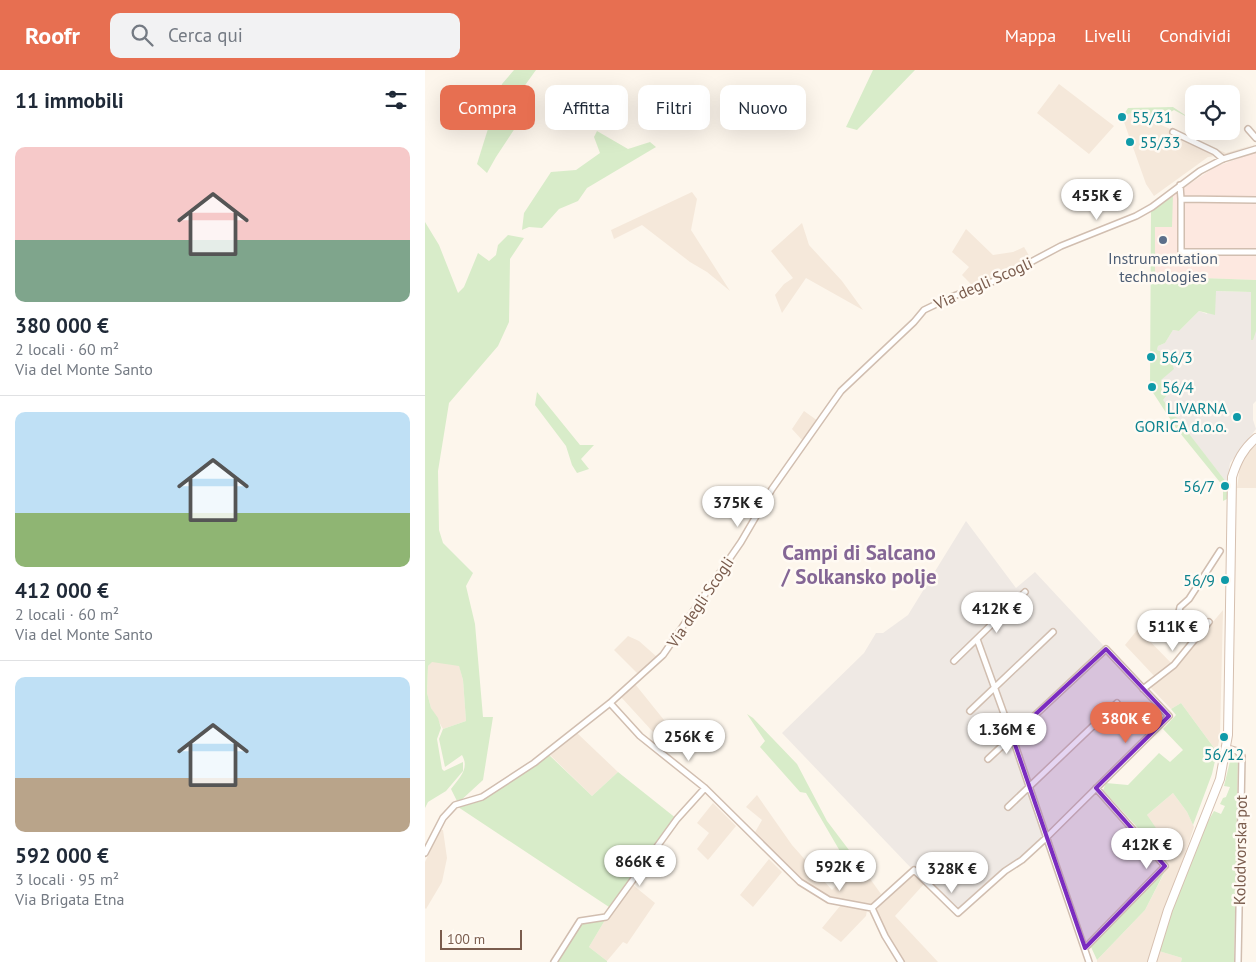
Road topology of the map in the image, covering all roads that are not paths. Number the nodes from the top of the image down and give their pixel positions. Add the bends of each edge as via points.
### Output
1 (1247, 129) dead end
2 (1173, 132) dead end
3 (1256, 138) edge
4 (1256, 149) edge
5 (1223, 159) junction
6 (1180, 185) junction
7 (1181, 200) junction
8 (1256, 200) edge
9 (1256, 252) edge
10 (1256, 438) edge
11 (1220, 551) dead end
12 (1025, 592) dead end
13 (1209, 622) dead end
14 (1053, 632) dead end
15 (977, 639) junction
16 (1193, 641) junction
17 (954, 661) dead end
18 (995, 688) junction
19 (1143, 689) junction
20 (610, 703) junction
21 (1117, 703) dead end
22 (970, 711) dead end
23 (1012, 736) junction
24 (1227, 748) junction
25 (989, 759) dead end
26 (1029, 786) junction
27 (705, 788) junction
28 (1095, 788) junction
29 (1009, 807) dead end
30 (1047, 837) junction
31 (425, 853) edge
32 (872, 908) junction
33 (1085, 948) junction
34 (554, 962) edge
35 (901, 962) edge
36 (1089, 962) edge
37 (1152, 962) edge
38 (1238, 962) edge

1 - 3 street
2 - 5 street
4 - 5 street, Via degli Scogli
5 - 6 street, Via degli Scogli
6 - 7 street
6 - 20 street, Via degli Scogli via 1136,216 1061,246 997,280 924,310 841,391 663,655
7 - 8 street
7 - 9 street via 1181,252
10 - 24 main road via 1238,459 1232,477
11 - 16 street via 1189,599 1180,607 1181,625
12 - 15 street
13 - 16 street
14 - 18 street
15 - 17 street
15 - 18 street
16 - 19 street via 1174,665
18 - 22 street
18 - 23 street
19 - 23 street via 1106,649
19 - 28 street via 1169,716
20 - 27 street via 640,736
20 - 31 street, Via degli Scogli via 535,763 482,797 455,805 443,818
21 - 26 street
23 - 25 street
23 - 26 street
24 - 37 main road via 1220,779 1168,910
24 - 38 street, Kolodvorska pot via 1242,756
26 - 29 street
26 - 30 street
27 - 32 street via 800,882 829,900
27 - 34 street via 677,819 606,916 580,921
28 - 30 street
28 - 33 street via 1165,866
30 - 32 street via 958,913 914,870
30 - 33 street
32 - 35 street
33 - 36 street

